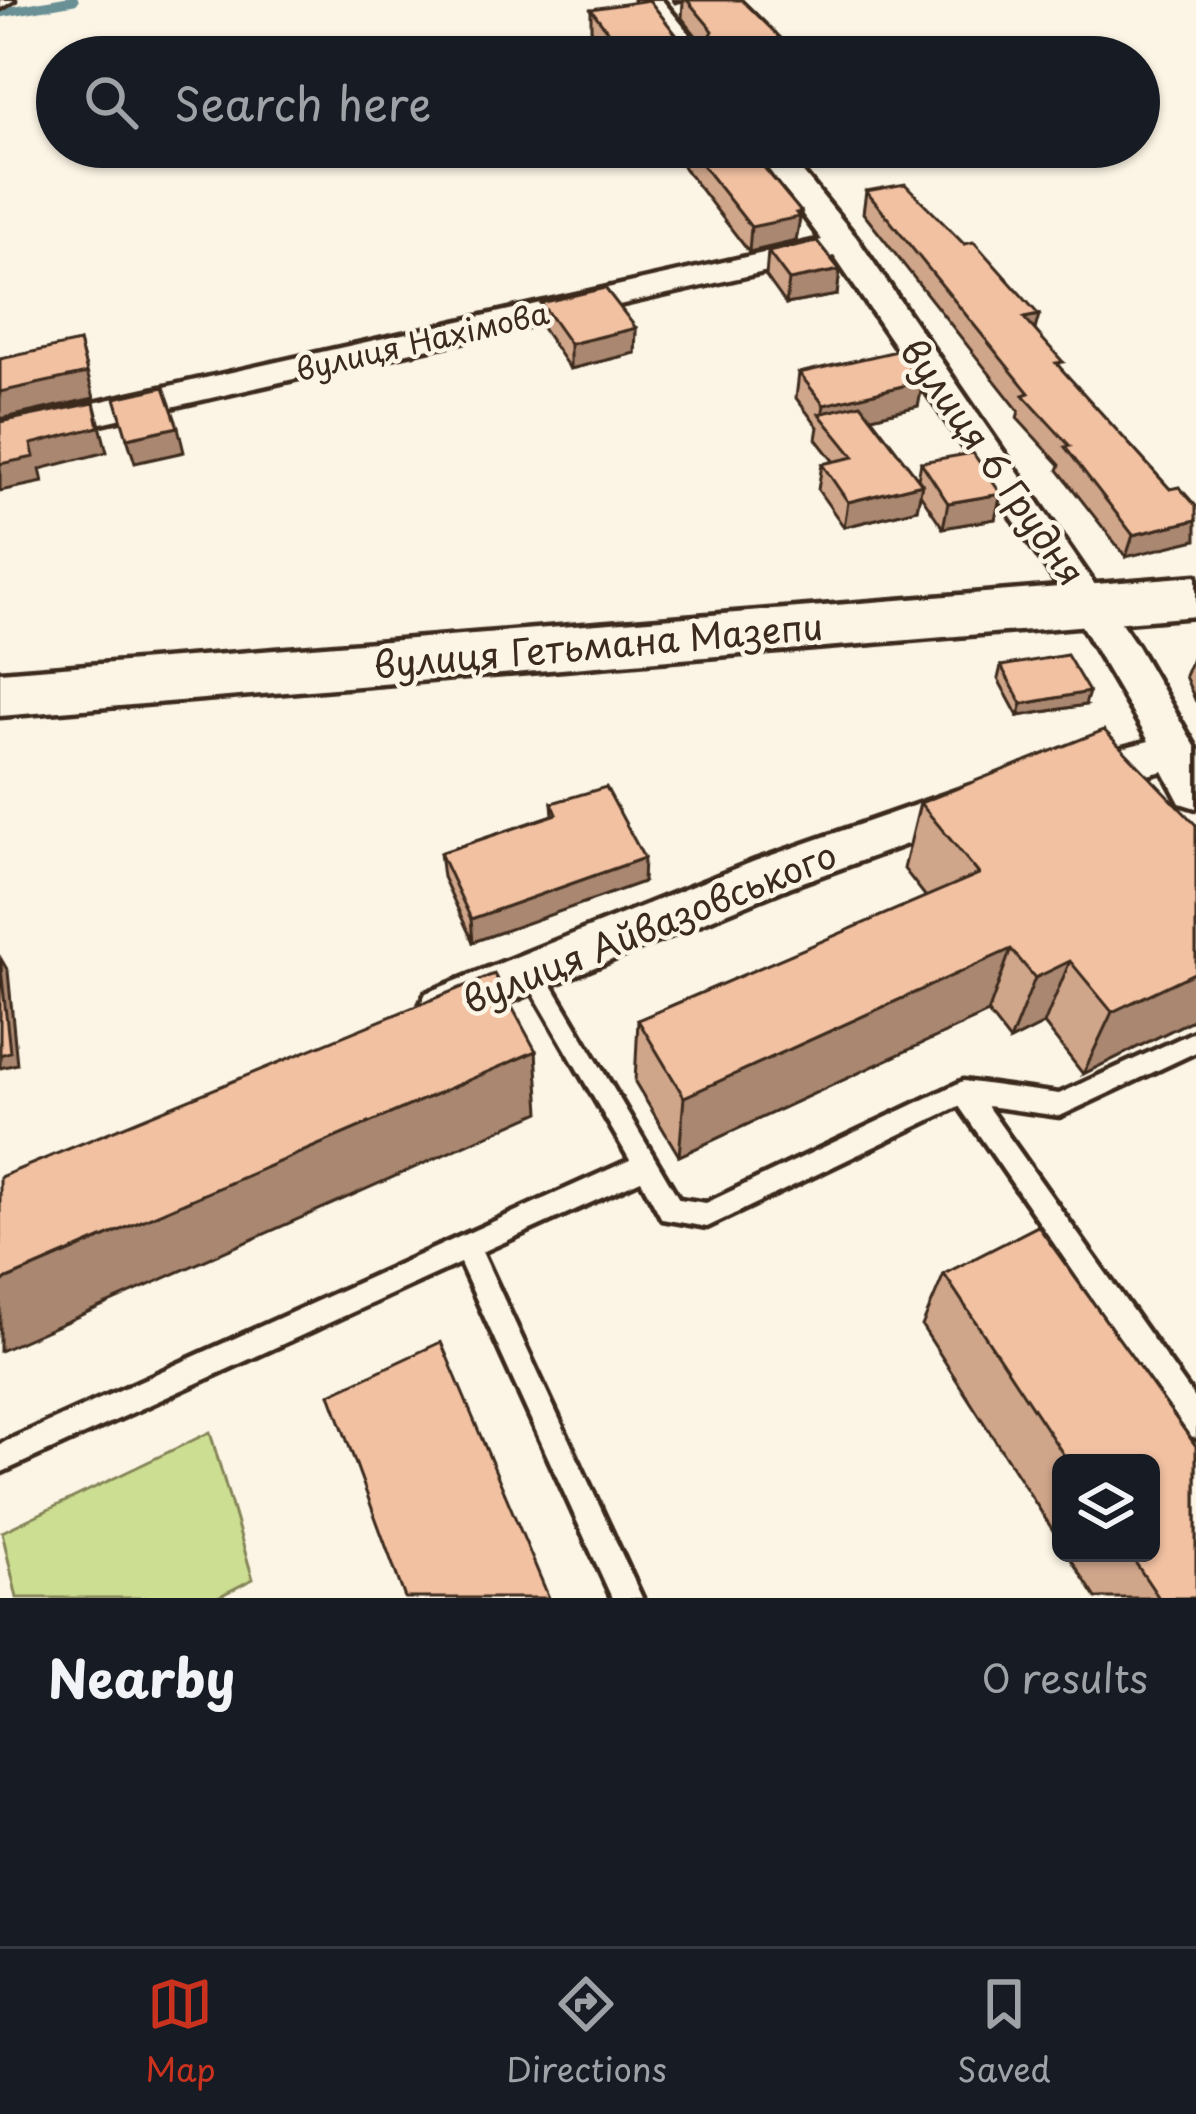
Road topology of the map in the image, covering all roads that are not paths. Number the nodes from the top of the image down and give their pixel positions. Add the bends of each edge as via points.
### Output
1 (649, 0) edge
2 (678, 36) edge
3 (784, 168) edge
4 (845, 244) junction
5 (0, 435) edge
6 (1196, 596) edge
7 (1094, 605) junction
8 (0, 694) edge
9 (1186, 771) edge
10 (532, 972) junction
11 (399, 1027) edge
12 (1196, 1041) edge
13 (963, 1092) junction
14 (646, 1165) junction
15 (466, 1246) junction
16 (1196, 1424) edge
17 (0, 1459) edge
18 (626, 1598) edge

1 - 2 street
3 - 4 street, вулиця 6 Грудня
4 - 5 street, вулиця Нахімова
4 - 7 street, вулиця 6 Грудня
6 - 7 highway, вулиця Гетьмана Мазепи
7 - 8 highway, вулиця Гетьмана Мазепи
7 - 9 street, вулиця 6 Грудня
9 - 10 street, вулиця Айвазовського via 956,807
10 - 11 street, вулиця Айвазовського
10 - 14 lane
12 - 13 lane via 1060,1105
13 - 14 lane via 707,1216 671,1210
13 - 16 lane
14 - 15 lane
15 - 17 lane
15 - 18 lane

